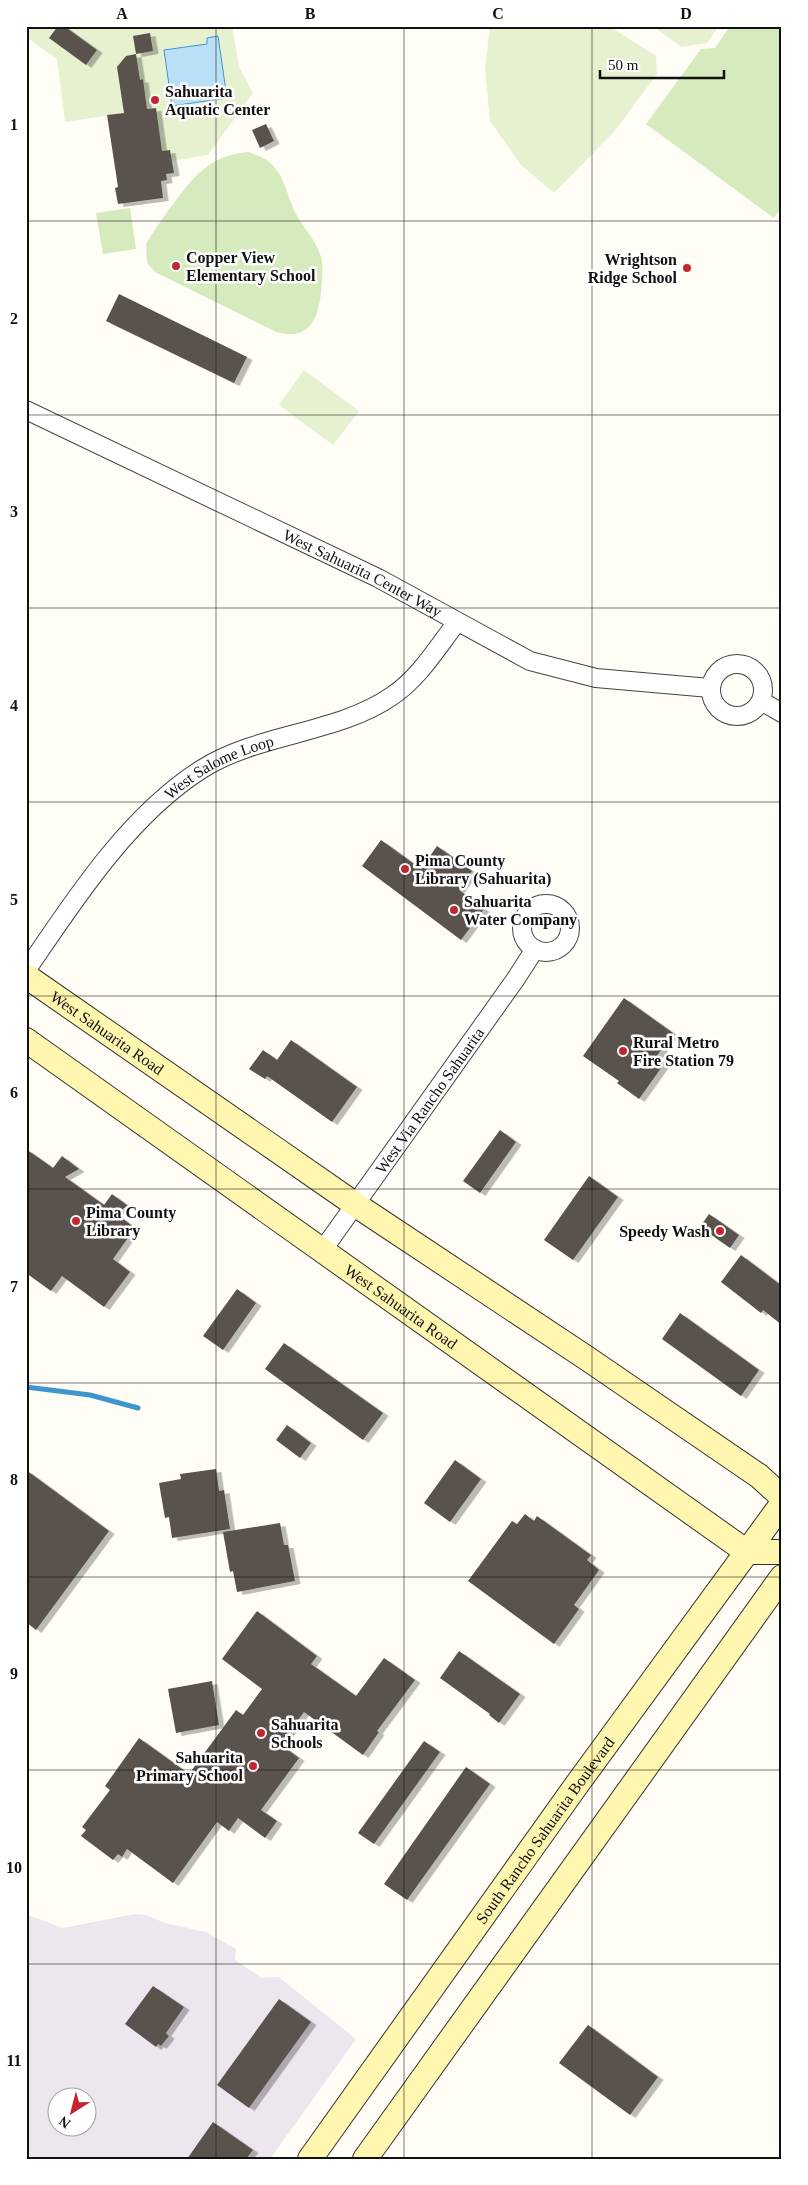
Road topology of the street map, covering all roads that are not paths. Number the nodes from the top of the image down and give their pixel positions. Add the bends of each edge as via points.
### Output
1 (26, 410) edge
2 (457, 622) junction
3 (710, 688) junction
4 (761, 701) junction
5 (782, 713) edge
6 (534, 949) dead end
7 (26, 970) edge
8 (26, 976) edge
9 (26, 1040) edge
10 (356, 1205) junction
11 (322, 1251) junction
12 (782, 1497) edge
13 (782, 1504) edge
14 (747, 1552) junction
15 (782, 1552) edge
16 (782, 1577) edge
17 (310, 2159) edge
18 (365, 2159) edge

1 - 2 street, West Sahuarita Center Way via 378,578
2 - 3 street, West Sahuarita Center Way via 530,661 596,678
2 - 7 street, West Salome Loop via 423,666 392,696 362,712 244,748 179,784 150,809 115,848
3 - 4 street via 714,704 727,715 744,716
3 - 4 street via 716,673 723,668 746,666 762,682
4 - 5 street
6 - 10 street, West Via Rancho Sahuarita via 516,980
8 - 10 main road, West Sahuarita Road
9 - 11 main road, West Sahuarita Road
10 - 11 street, West Via Rancho Sahuarita
10 - 12 main road, West Sahuarita Road via 588,1359 762,1479
11 - 14 main road, West Sahuarita Road
13 - 14 main road, South Rancho Sahuarita Boulevard
14 - 15 main road
14 - 17 main road, South Rancho Sahuarita Boulevard
16 - 18 main road

